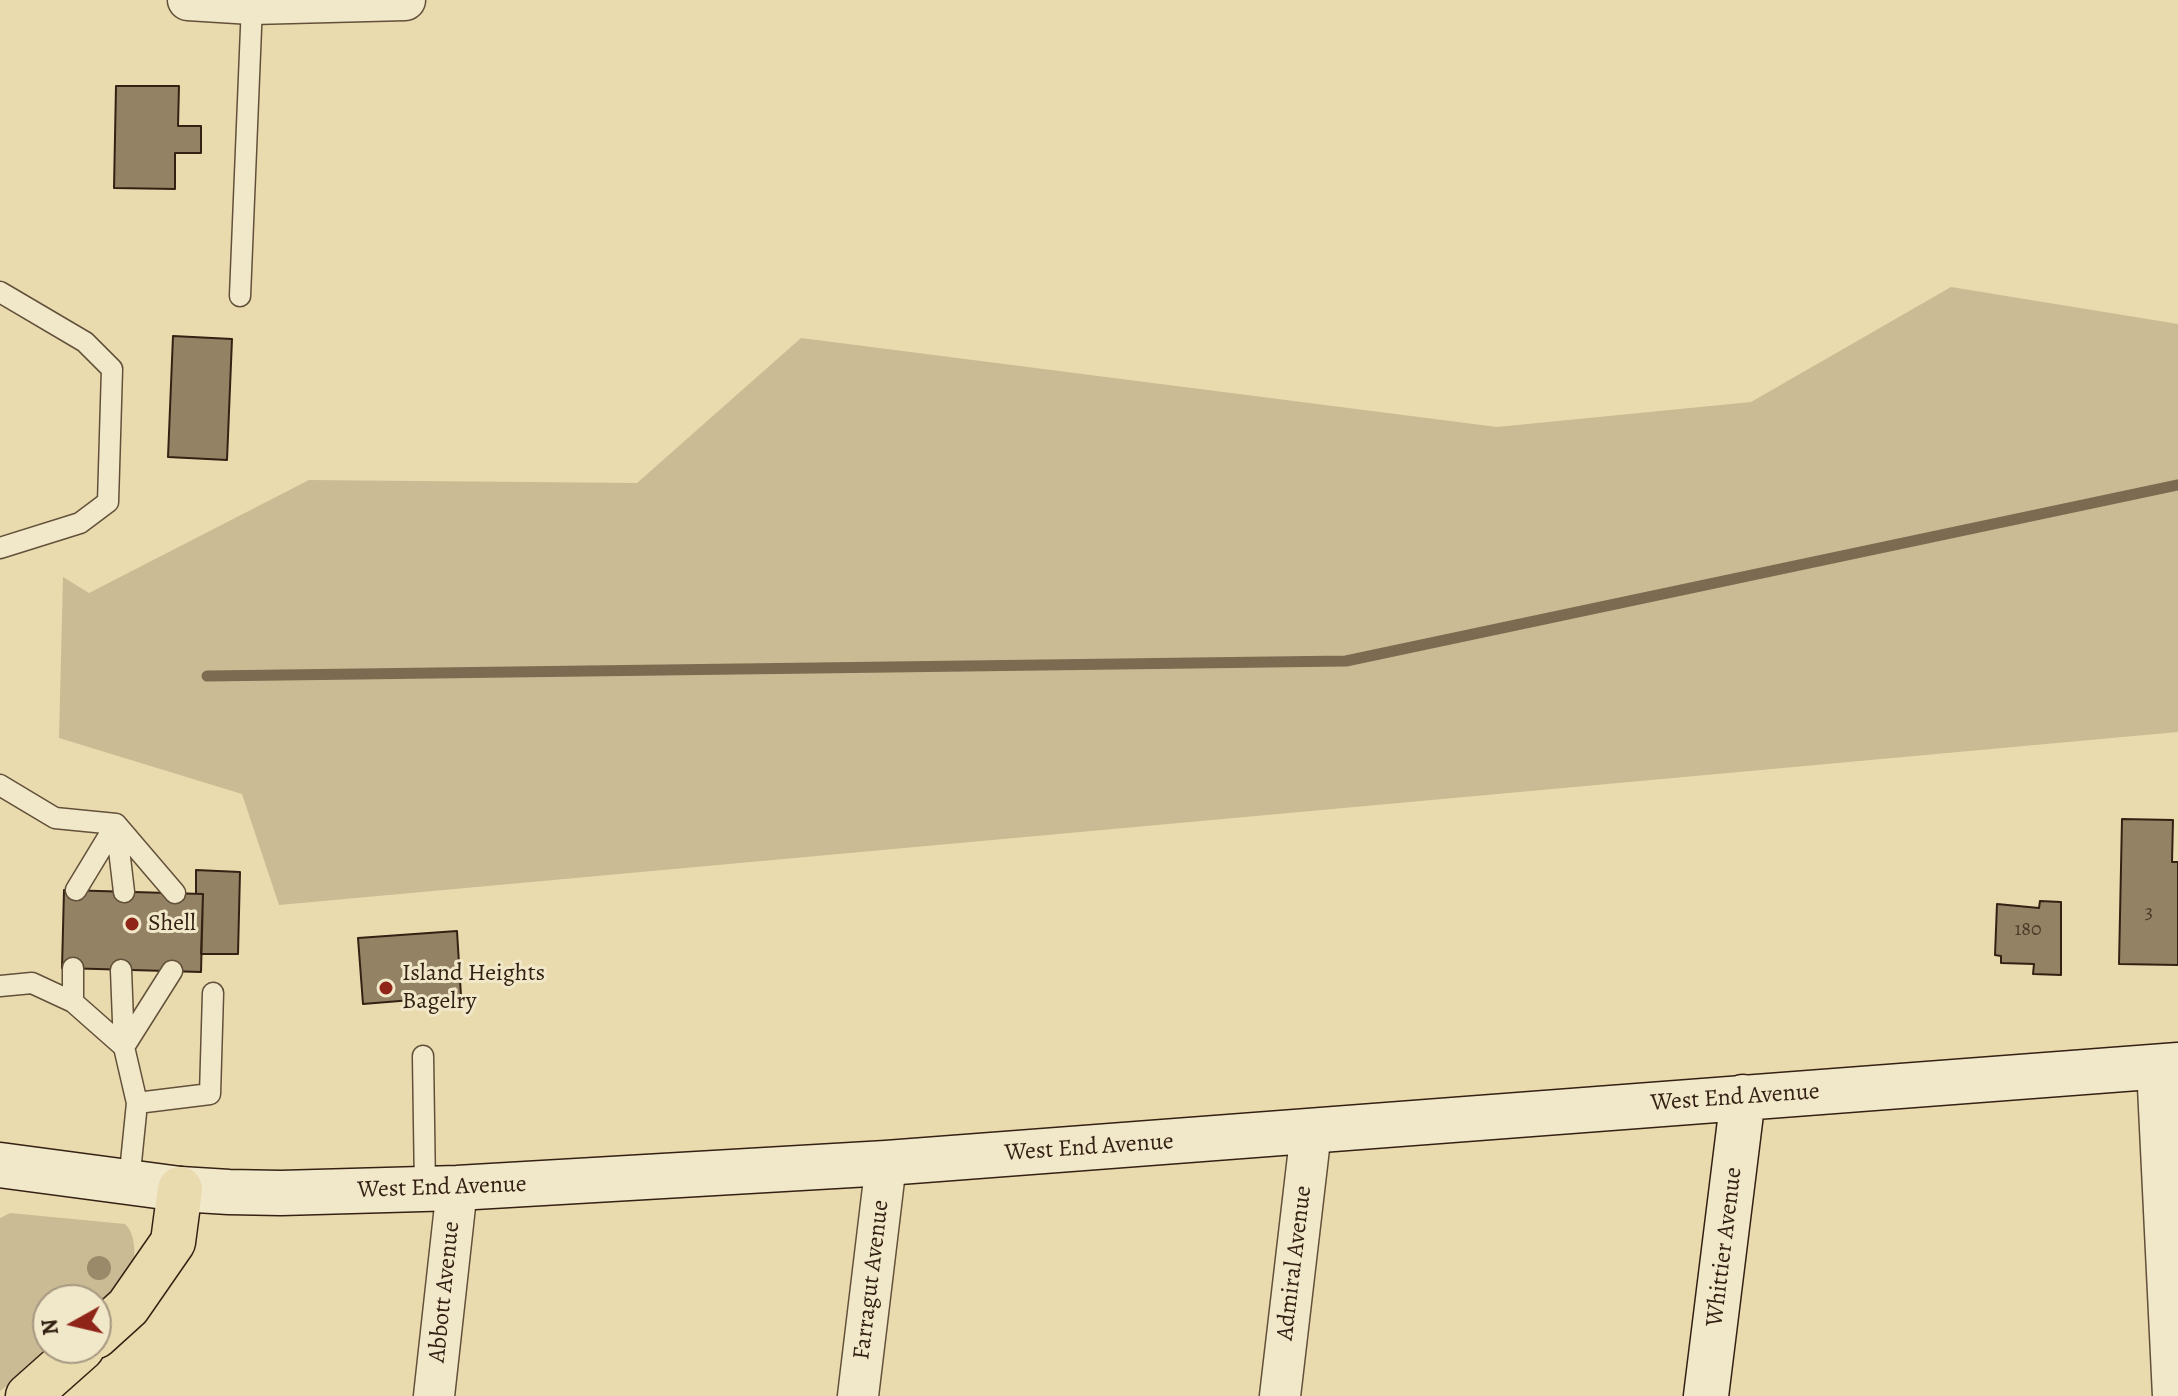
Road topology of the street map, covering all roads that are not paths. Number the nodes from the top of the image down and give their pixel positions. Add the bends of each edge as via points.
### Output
1 (188, 0) edge
2 (405, 0) edge
3 (252, 4) junction
4 (0, 292) edge
5 (240, 296) dead end
6 (0, 548) edge
7 (0, 785) edge
8 (116, 824) junction
9 (76, 890) dead end
10 (124, 892) dead end
11 (175, 893) dead end
12 (73, 968) dead end
13 (121, 970) dead end
14 (172, 971) dead end
15 (0, 986) edge
16 (213, 993) dead end
17 (73, 1002) junction
18 (124, 1047) junction
19 (423, 1056) dead end
20 (2168, 1065) edge
21 (1743, 1097) junction
22 (137, 1103) junction
23 (1311, 1131) junction
24 (886, 1163) junction
25 (0, 1165) edge
26 (129, 1182) junction
27 (180, 1189) junction
28 (441, 1189) junction
29 (112, 1322) edge
30 (64, 1364) edge
31 (28, 1396) edge
32 (434, 1396) edge
33 (858, 1396) edge
34 (1280, 1396) edge
35 (1706, 1396) edge
36 (2173, 1396) edge

1 - 3 street
2 - 3 street
3 - 5 lane
4 - 6 lane via 85,342 112,369 108,502 80,523
7 - 8 lane via 55,818
8 - 9 lane
8 - 10 lane
8 - 11 lane
12 - 17 lane
13 - 18 lane
14 - 18 lane
15 - 17 lane via 32,983
16 - 22 lane via 210,1094
17 - 18 lane
18 - 22 lane
19 - 28 lane
20 - 21 street, West End Avenue
20 - 36 street
21 - 23 street, West End Avenue
21 - 35 street, Whittier Avenue
22 - 26 lane
23 - 24 street, West End Avenue
23 - 34 street, Admiral Avenue
24 - 28 street, West End Avenue
24 - 33 street, Farragut Avenue
25 - 26 street, West End Avenue
26 - 27 street, West End Avenue
27 - 28 street, West End Avenue
27 - 29 highway via 173,1242
28 - 32 street, Abbott Avenue
30 - 31 highway

